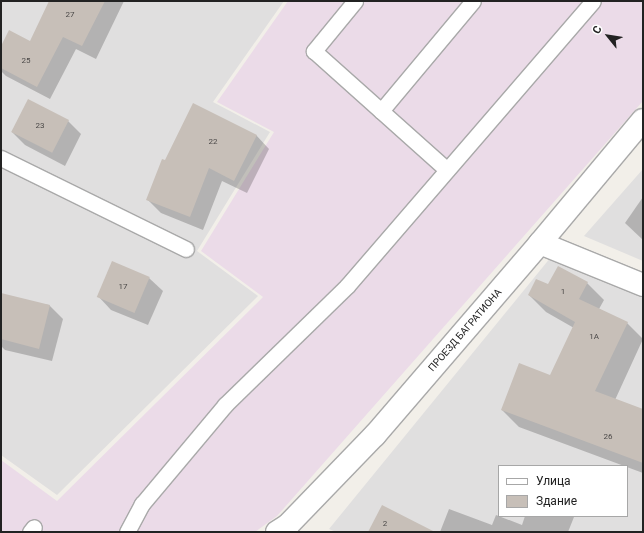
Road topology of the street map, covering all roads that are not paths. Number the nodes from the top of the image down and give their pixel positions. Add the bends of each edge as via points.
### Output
1 (355, 1) edge
2 (473, 1) edge
3 (593, 1) edge
4 (382, 111) junction
5 (643, 120) edge
6 (1, 158) edge
7 (447, 170) junction
8 (540, 243) junction
9 (186, 249) dead end
10 (643, 285) edge
11 (290, 530) edge
12 (127, 532) edge

1 - 4 lane via 314,51
2 - 4 lane
3 - 7 lane
4 - 7 lane
5 - 8 street, ПРОЕЗД БАГРАТИОНА
6 - 9 lane
7 - 12 lane via 347,286 226,405 142,504
8 - 10 street
8 - 11 street, ПРОЕЗД БАГРАТИОНА

